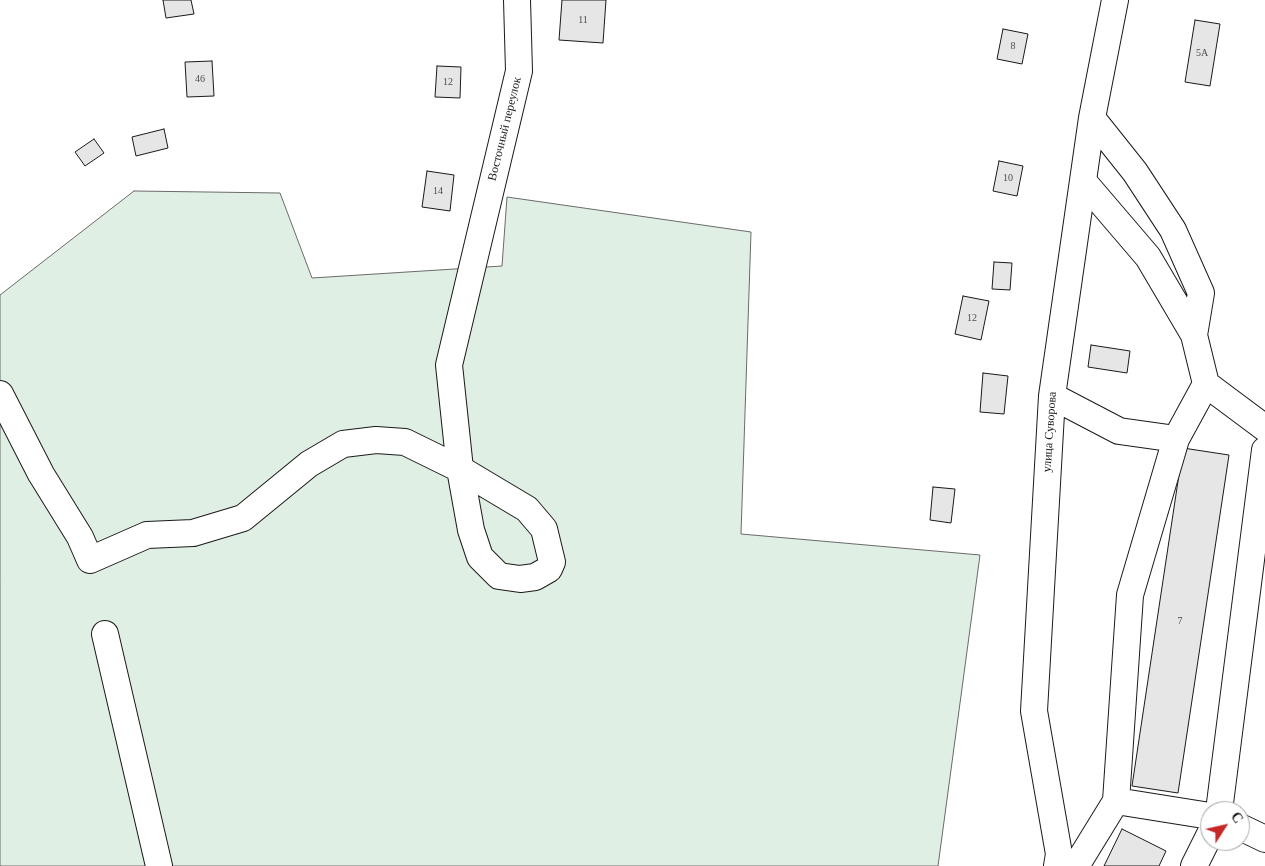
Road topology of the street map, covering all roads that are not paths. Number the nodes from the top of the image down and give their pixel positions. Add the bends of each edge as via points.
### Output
1 (517, 0) edge
2 (1115, 0) edge
3 (1092, 118) junction
4 (1083, 182) junction
5 (1194, 334) junction
6 (1206, 384) junction
7 (0, 394) edge
8 (1052, 396) junction
9 (1265, 428) edge
10 (1176, 439) junction
11 (1265, 450) edge
12 (105, 634) dead end
13 (1116, 801) junction
14 (1220, 801) edge
15 (1200, 814) edge
16 (1250, 832) edge
17 (1265, 839) edge
18 (1202, 851) edge
19 (158, 866) edge
20 (1057, 866) edge
21 (1076, 866) edge
22 (1194, 866) edge

1 - 7 street, Восточный переулок via 519,71 449,365 460,469 405,442 376,440 343,444 309,464 243,518 193,533 147,535 90,560
2 - 3 street, улица Суворова
3 - 4 street, улица Суворова
3 - 5 street via 1135,172 1173,230 1201,293
4 - 5 street via 1148,257
4 - 8 street, улица Суворова
5 - 6 street
6 - 9 street
6 - 10 street
8 - 10 street via 1119,431
8 - 20 street, улица Суворова via 1034,711 1059,854
10 - 13 street via 1130,595
11 - 14 street
12 - 19 street
13 - 15 street
13 - 21 street
16 - 17 street
18 - 22 street

